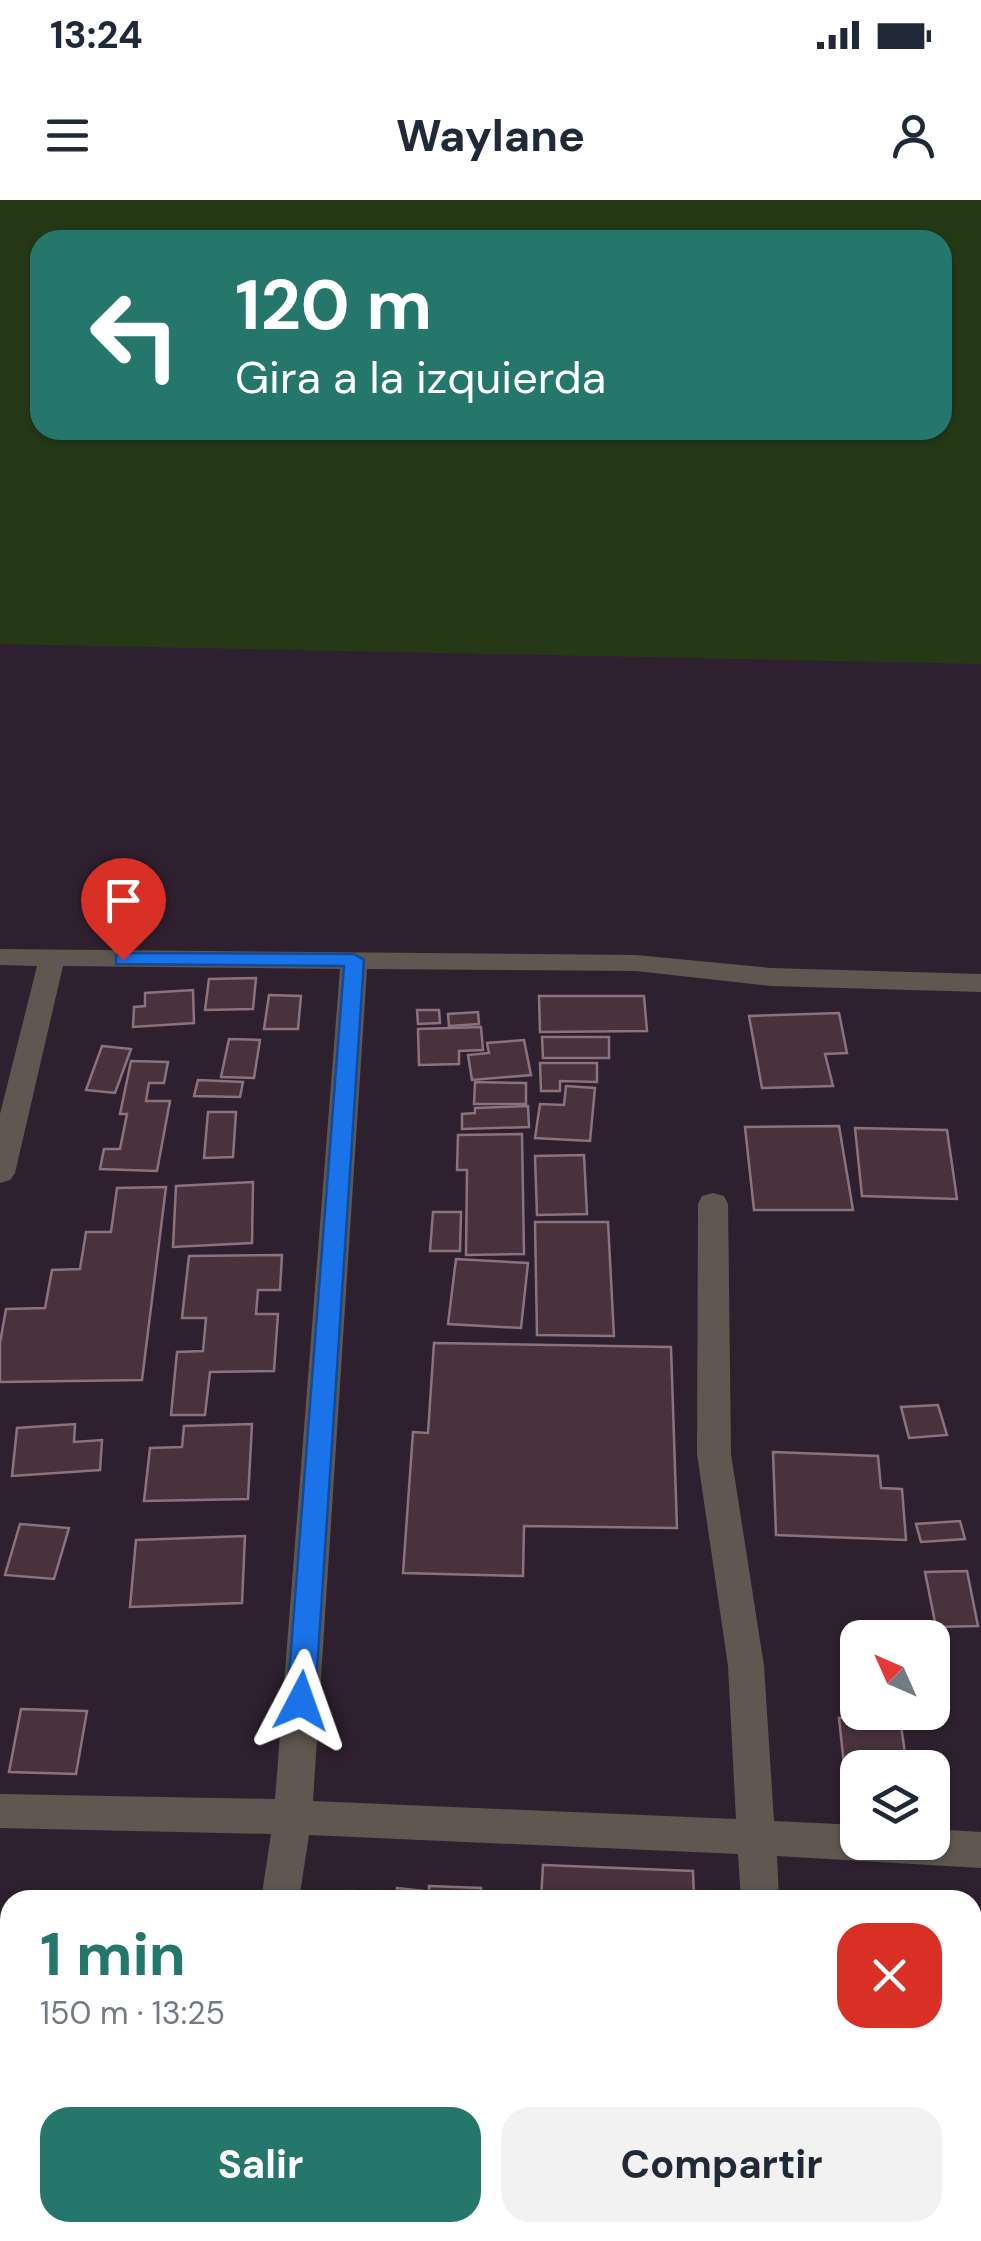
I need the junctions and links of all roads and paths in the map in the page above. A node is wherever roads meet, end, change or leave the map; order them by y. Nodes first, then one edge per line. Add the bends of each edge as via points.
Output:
1 (0, 957) edge
2 (52, 958) junction
3 (354, 960) junction
4 (981, 983) edge
5 (0, 1174) edge
6 (713, 1204) dead end
7 (0, 1811) edge
8 (293, 1817) junction
9 (754, 1835) junction
10 (840, 1841) edge
11 (950, 1848) edge
12 (981, 1850) edge
13 (282, 1890) edge
14 (759, 1890) edge

1 - 2 street
2 - 3 street
2 - 5 street
3 - 4 street via 636,963 771,977
3 - 8 street
6 - 9 street via 714,1454 746,1666
7 - 8 street
8 - 9 street
8 - 13 street
9 - 10 street
9 - 14 street
11 - 12 street

